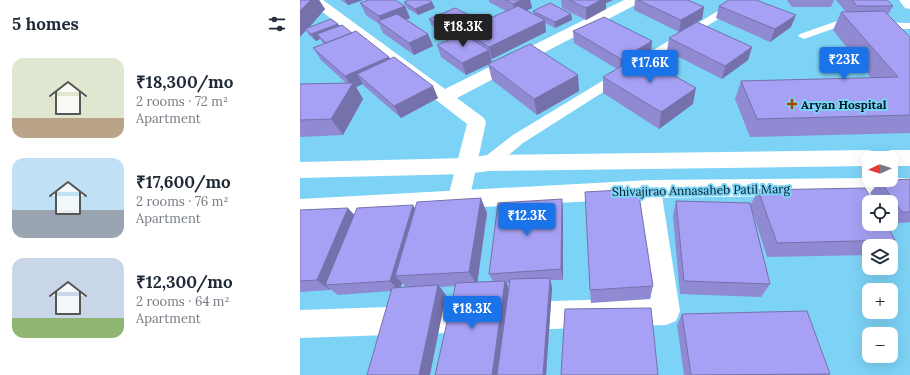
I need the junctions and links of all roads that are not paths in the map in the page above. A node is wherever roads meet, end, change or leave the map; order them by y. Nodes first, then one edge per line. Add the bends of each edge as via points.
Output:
1 (314, 0) edge
2 (634, 0) edge
3 (743, 0) edge
4 (906, 0) edge
5 (910, 5) edge
6 (910, 26) edge
7 (804, 36) dead end
8 (444, 97) junction
9 (862, 158) edge
10 (898, 158) edge
11 (910, 158) edge
12 (488, 163) junction
13 (467, 166) junction
14 (300, 170) edge
15 (910, 186) edge
16 (650, 189) junction
17 (458, 200) junction
18 (300, 208) edge
19 (300, 324) edge

1 - 8 street
2 - 8 street
3 - 12 lane via 518,139
4 - 5 street
6 - 7 lane via 837,24
8 - 13 street via 477,122
9 - 12 street
10 - 11 street
12 - 13 street
13 - 14 street
13 - 17 street
15 - 16 street, Shivajirao Annasaheb Patil Marg
16 - 17 street, Shivajirao Annasaheb Patil Marg
16 - 19 street via 666,311
17 - 18 street, Shivajirao Annasaheb Patil Marg

